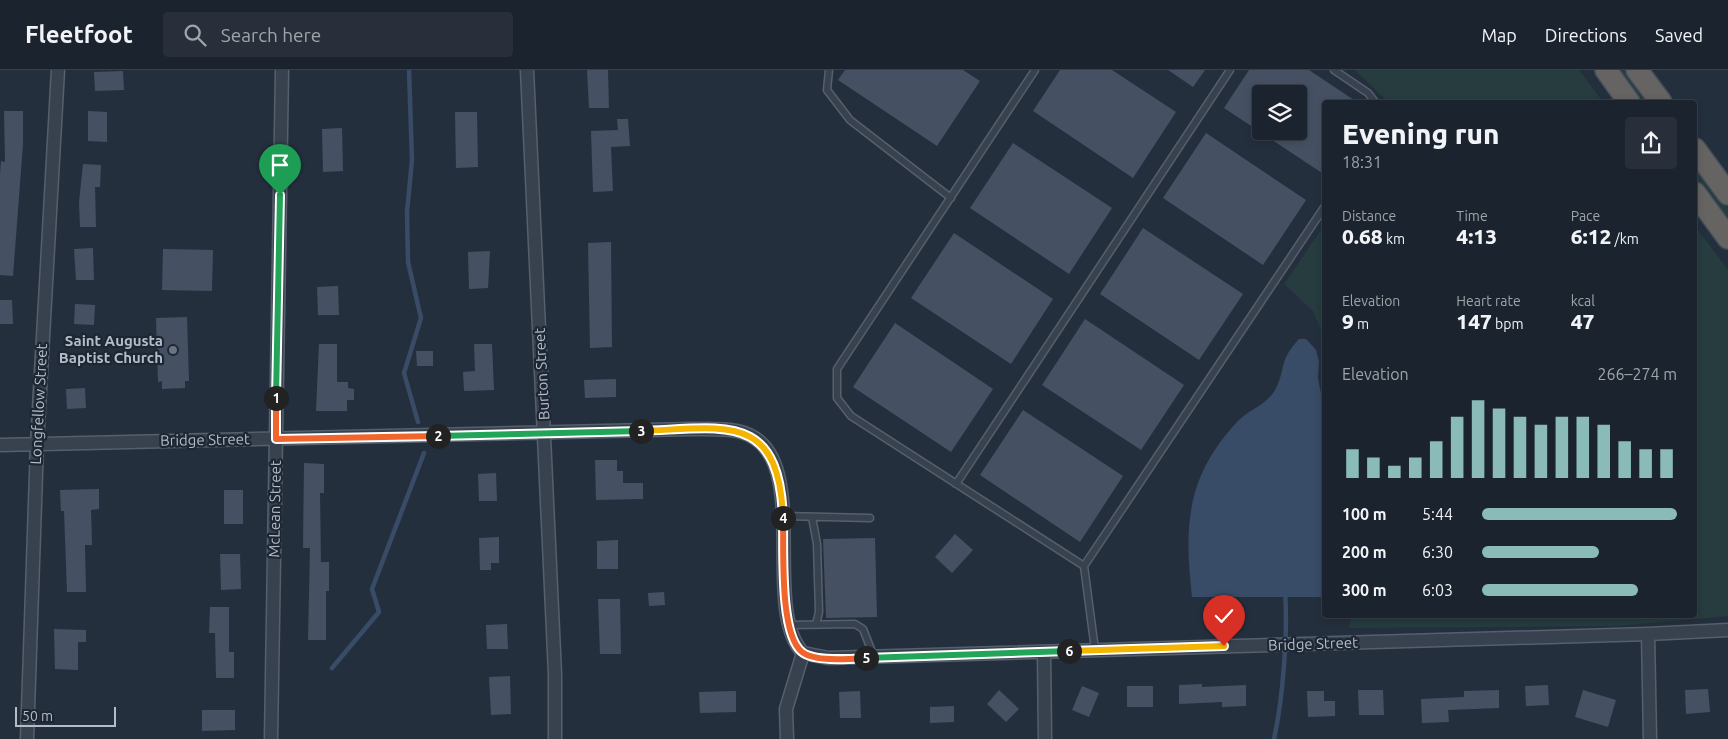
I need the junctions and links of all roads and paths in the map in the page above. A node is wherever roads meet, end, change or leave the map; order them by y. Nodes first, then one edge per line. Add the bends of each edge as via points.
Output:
1 (58, 70) edge
2 (282, 70) edge
3 (527, 70) edge
4 (829, 70) edge
5 (1035, 70) edge
6 (1230, 70) edge
7 (1334, 70) edge
8 (1606, 70) edge
9 (1637, 70) edge
10 (1374, 100) edge
11 (1628, 100) edge
12 (1660, 100) edge
13 (1697, 152) edge
14 (1728, 194) edge
15 (1697, 196) edge
16 (951, 198) junction
17 (1322, 210) edge
18 (1728, 238) edge
19 (545, 434) junction
20 (276, 439) junction
21 (37, 444) junction
22 (0, 445) edge
23 (956, 484) junction
24 (783, 516) junction
25 (812, 517) junction
26 (870, 518) dead end
27 (1084, 566) junction
28 (788, 625) junction
29 (816, 625) junction
30 (1728, 630) edge
31 (1648, 634) junction
32 (1095, 650) junction
33 (1044, 652) junction
34 (802, 653) junction
35 (875, 658) junction
36 (27, 739) edge
37 (271, 739) edge
38 (555, 739) edge
39 (787, 739) edge
40 (1045, 739) edge
41 (1650, 739) edge

1 - 21 street, Longfellow Street
2 - 20 street, McLean Street
3 - 19 street, Burton Street
4 - 16 lane via 827,90 850,120
5 - 16 lane
6 - 23 lane
7 - 10 lane via 1368,92
8 - 11 highway
9 - 12 highway
13 - 14 highway
15 - 18 highway
16 - 23 lane via 837,369 837,398 851,416
17 - 27 lane
19 - 20 street, Bridge Street
19 - 24 street, Bridge Street via 691,429 739,431 764,446 775,464
19 - 38 street, Burton Street
20 - 21 street, Bridge Street
20 - 37 street, McLean Street
21 - 22 street, Bridge Street
21 - 36 street, Longfellow Street
23 - 27 lane
24 - 25 lane
24 - 28 street, Bridge Street
25 - 26 lane
25 - 29 lane via 817,544 819,612
27 - 32 lane
28 - 29 lane
28 - 34 street, Bridge Street
29 - 35 lane via 855,624 863,629
30 - 31 street, Bridge Street
31 - 32 street, Bridge Street
31 - 41 street
32 - 33 street, Bridge Street
33 - 35 street, Bridge Street
33 - 40 street
34 - 35 street, Bridge Street via 828,658
34 - 39 street via 786,709

